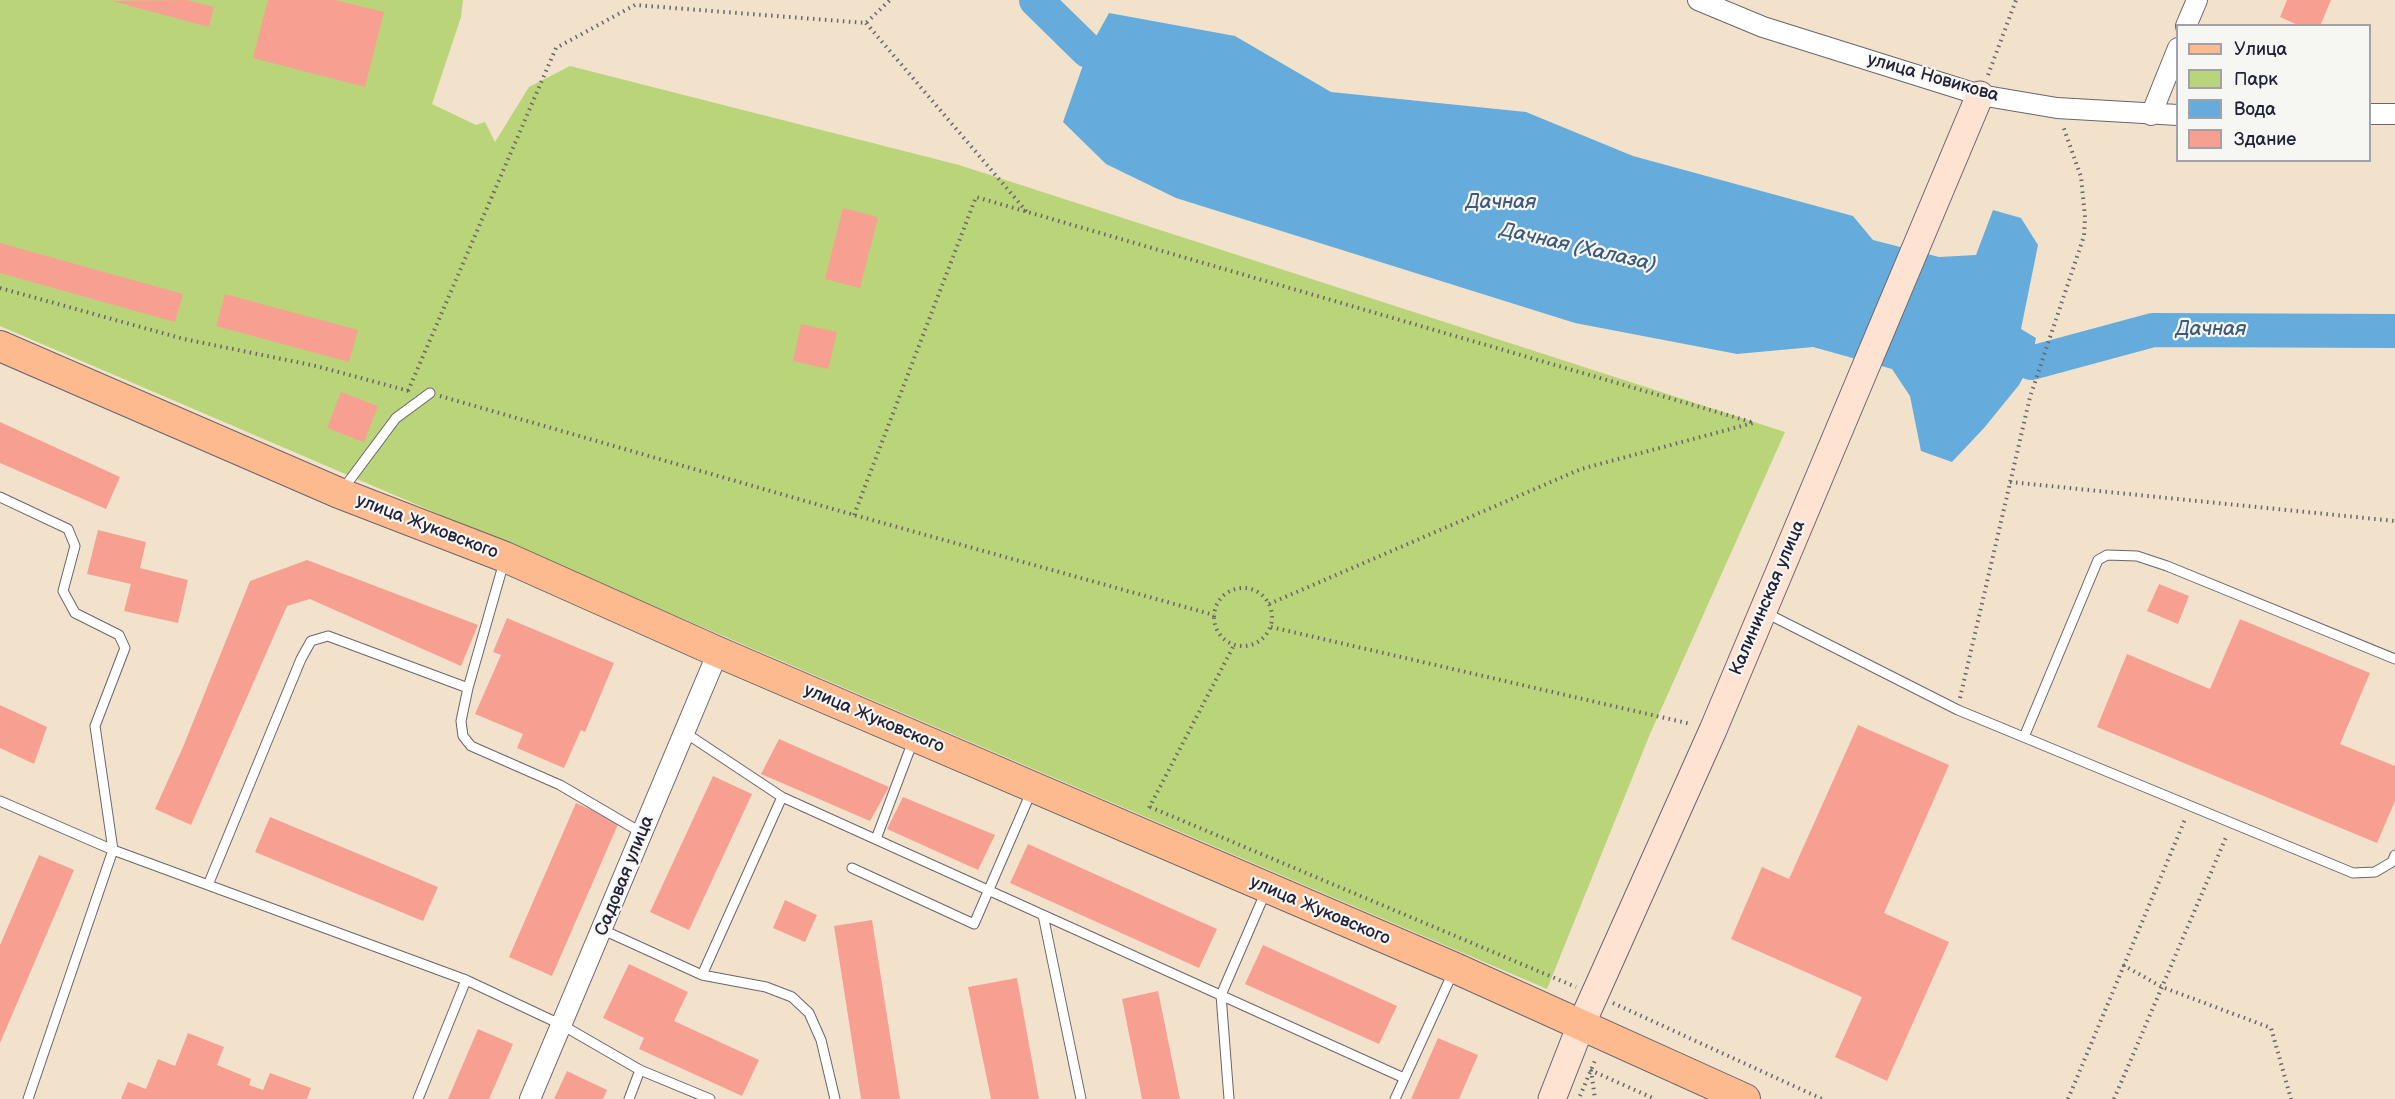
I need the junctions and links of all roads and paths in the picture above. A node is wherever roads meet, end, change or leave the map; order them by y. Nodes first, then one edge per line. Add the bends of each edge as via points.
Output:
1 (890, 0) edge
2 (1698, 0) edge
3 (2016, 0) edge
4 (2197, 0) edge
5 (866, 23) junction
6 (2188, 24) edge
7 (2176, 53) edge
8 (1980, 95) junction
9 (2057, 108) junction
10 (2371, 114) edge
11 (2395, 114) edge
12 (2151, 115) junction
13 (2176, 115) edge
14 (1027, 212) junction
15 (0, 288) edge
16 (0, 346) edge
17 (408, 391) junction
18 (430, 393) junction
19 (2010, 482) junction
20 (339, 493) junction
21 (0, 497) edge
22 (854, 515) junction
23 (2395, 521) edge
24 (505, 557) junction
25 (1269, 604) junction
26 (1762, 611) junction
27 (1214, 615) junction
28 (1271, 627) junction
29 (1234, 645) junction
30 (718, 652) junction
31 (2395, 658) edge
32 (468, 688) junction
33 (1958, 710) junction
34 (1713, 730) junction
35 (684, 732) junction
36 (915, 736) junction
37 (2024, 737) junction
38 (1033, 788) junction
39 (782, 797) junction
40 (0, 801) edge
41 (1150, 807) junction
42 (2191, 807) junction
43 (2232, 824) junction
44 (643, 833) junction
45 (1140, 834) junction
46 (876, 839) junction
47 (112, 850) junction
48 (2395, 855) edge
49 (852, 868) dead end
50 (208, 885) junction
51 (1267, 889) junction
52 (987, 890) junction
53 (1043, 915) junction
54 (603, 930) junction
55 (2123, 965) junction
56 (1455, 968) junction
57 (702, 975) junction
58 (466, 980) junction
59 (2162, 987) junction
60 (1221, 995) junction
61 (1596, 996) junction
62 (562, 1025) junction
63 (1581, 1025) junction
64 (1579, 1065) junction
65 (640, 1070) junction
66 (1404, 1078) junction
67 (692, 1096) edge
68 (28, 1099) edge
69 (418, 1099) edge
70 (530, 1099) edge
71 (629, 1099) edge
72 (710, 1099) edge
73 (835, 1099) edge
74 (1081, 1099) edge
75 (1229, 1099) edge
76 (1395, 1099) edge
77 (1552, 1099) edge
78 (1596, 1099) edge
79 (1655, 1099) edge
80 (1744, 1099) edge
81 (1822, 1099) edge
82 (2068, 1099) edge
83 (2114, 1099) edge
84 (2291, 1099) edge

1 - 5 path
2 - 8 street, улица Новикова via 1763,27
3 - 8 path
4 - 6 street
5 - 14 path
5 - 17 path via 635,5 556,48
7 - 12 street
8 - 9 street, улица Новикова
8 - 26 street, Калининская улица
9 - 12 street, улица Новикова
9 - 19 path via 2081,177 2084,236 2030,397
10 - 11 street
12 - 13 street, улица Новикова
14 - 22 path via 976,197
14 - 25 path via 1755,423 1581,469
15 - 17 path via 184,339 316,366
16 - 20 main road, улица Жуковского
17 - 18 path
18 - 20 lane via 396,418
18 - 22 path
19 - 23 path
19 - 33 path
20 - 24 main road, улица Жуковского
21 - 47 lane via 68,529 75,546 63,591 75,613 119,634 125,648 95,726
22 - 27 path
24 - 30 main road, улица Жуковского
24 - 32 lane
25 - 27 path via 1256,591 1237,588 1221,598
25 - 28 path
26 - 33 lane
26 - 34 street, Калининская улица
27 - 29 path via 1218,633
28 - 29 path via 1260,641
28 - 34 path
29 - 41 path
30 - 35 street, Садовая улица
30 - 36 main road, улица Жуковского
31 - 37 lane via 2167,566 2137,556 2107,555 2098,560
32 - 44 lane via 461,722 463,736 471,746 560,785
32 - 50 lane via 328,636 311,641
33 - 37 lane
34 - 61 street, Калининская улица
35 - 39 lane
35 - 44 street, Садовая улица
36 - 38 main road, улица Жуковского
36 - 46 lane
37 - 42 lane
38 - 45 main road, улица Жуковского
38 - 52 lane
39 - 46 lane
39 - 57 lane
40 - 47 lane
41 - 45 path
41 - 61 path
42 - 43 lane
42 - 55 path
43 - 48 lane via 2353,873 2375,872 2392,862
43 - 59 path
44 - 54 street, Садовая улица
45 - 51 main road, улица Жуковского
46 - 52 lane
47 - 50 lane
47 - 68 lane
49 - 52 lane via 974,924
50 - 58 lane
51 - 56 main road, улица Жуковского
51 - 60 lane
52 - 53 lane
53 - 60 lane
53 - 74 lane
54 - 57 lane
54 - 62 street, Садовая улица
55 - 59 path
55 - 82 path
56 - 63 main road, улица Жуковского
56 - 66 lane
57 - 73 lane via 766,987 792,997 809,1013 821,1040
58 - 62 lane
58 - 69 lane
59 - 83 path
59 - 84 path via 2271,1028
60 - 66 lane
60 - 75 lane
61 - 63 street, Калининская улица
61 - 81 path
62 - 65 lane
62 - 70 street, Садовая улица
63 - 64 street, Калининская улица
63 - 80 main road, улица Жуковского
64 - 77 street, Калининская улица
64 - 78 path
64 - 79 path
65 - 67 lane
65 - 71 lane
66 - 76 lane
67 - 72 lane

